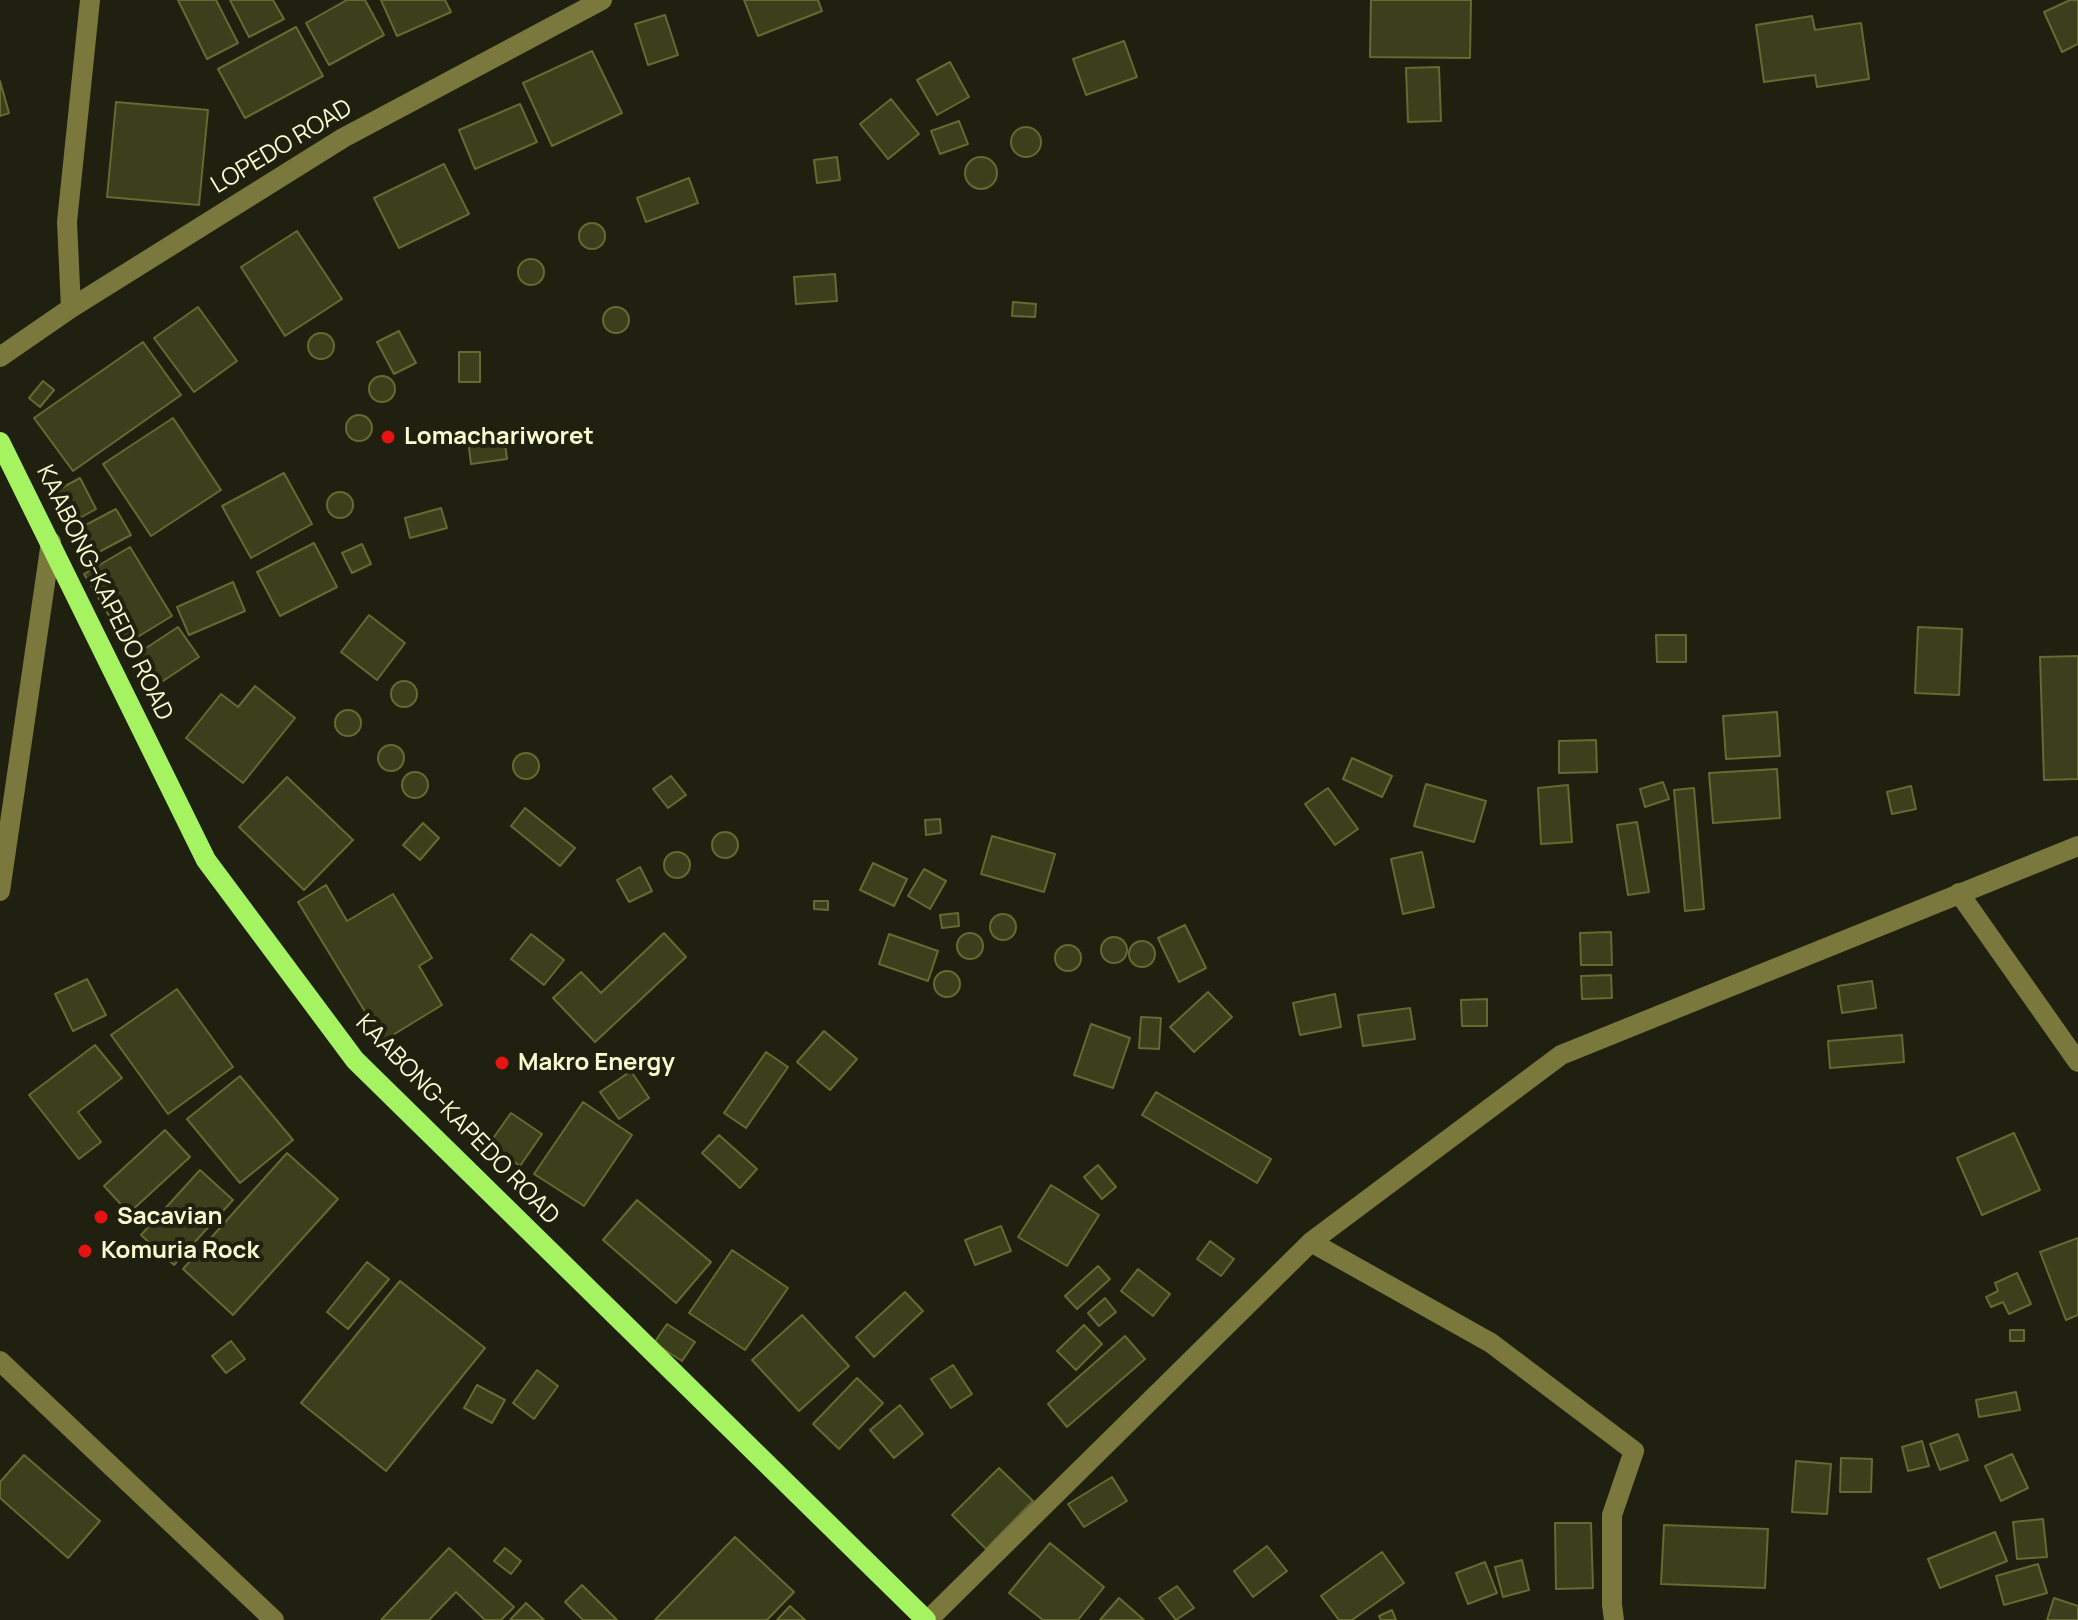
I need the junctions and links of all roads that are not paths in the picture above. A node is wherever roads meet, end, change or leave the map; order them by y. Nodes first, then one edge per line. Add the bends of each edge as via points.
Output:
1 (90, 0) edge
2 (602, 0) edge
3 (71, 308) junction
4 (0, 357) edge
5 (0, 442) edge
6 (51, 542) junction
7 (2078, 846) edge
8 (0, 891) edge
9 (1959, 893) junction
10 (2078, 1062) edge
11 (1311, 1242) junction
12 (0, 1361) edge
13 (274, 1620) edge
14 (927, 1620) edge
15 (1614, 1620) edge

1 - 3 street via 67,222
2 - 3 street, LOPEDO ROAD via 343,138
3 - 4 street, LOPEDO ROAD
5 - 6 main road, KAABONG-KAPEDO ROAD
6 - 8 street
6 - 14 main road, KAABONG-KAPEDO ROAD via 206,860 355,1060
7 - 9 street
9 - 10 street
9 - 11 street via 1561,1055
11 - 14 street
11 - 15 street via 1491,1343 1634,1451 1612,1515
12 - 13 street

